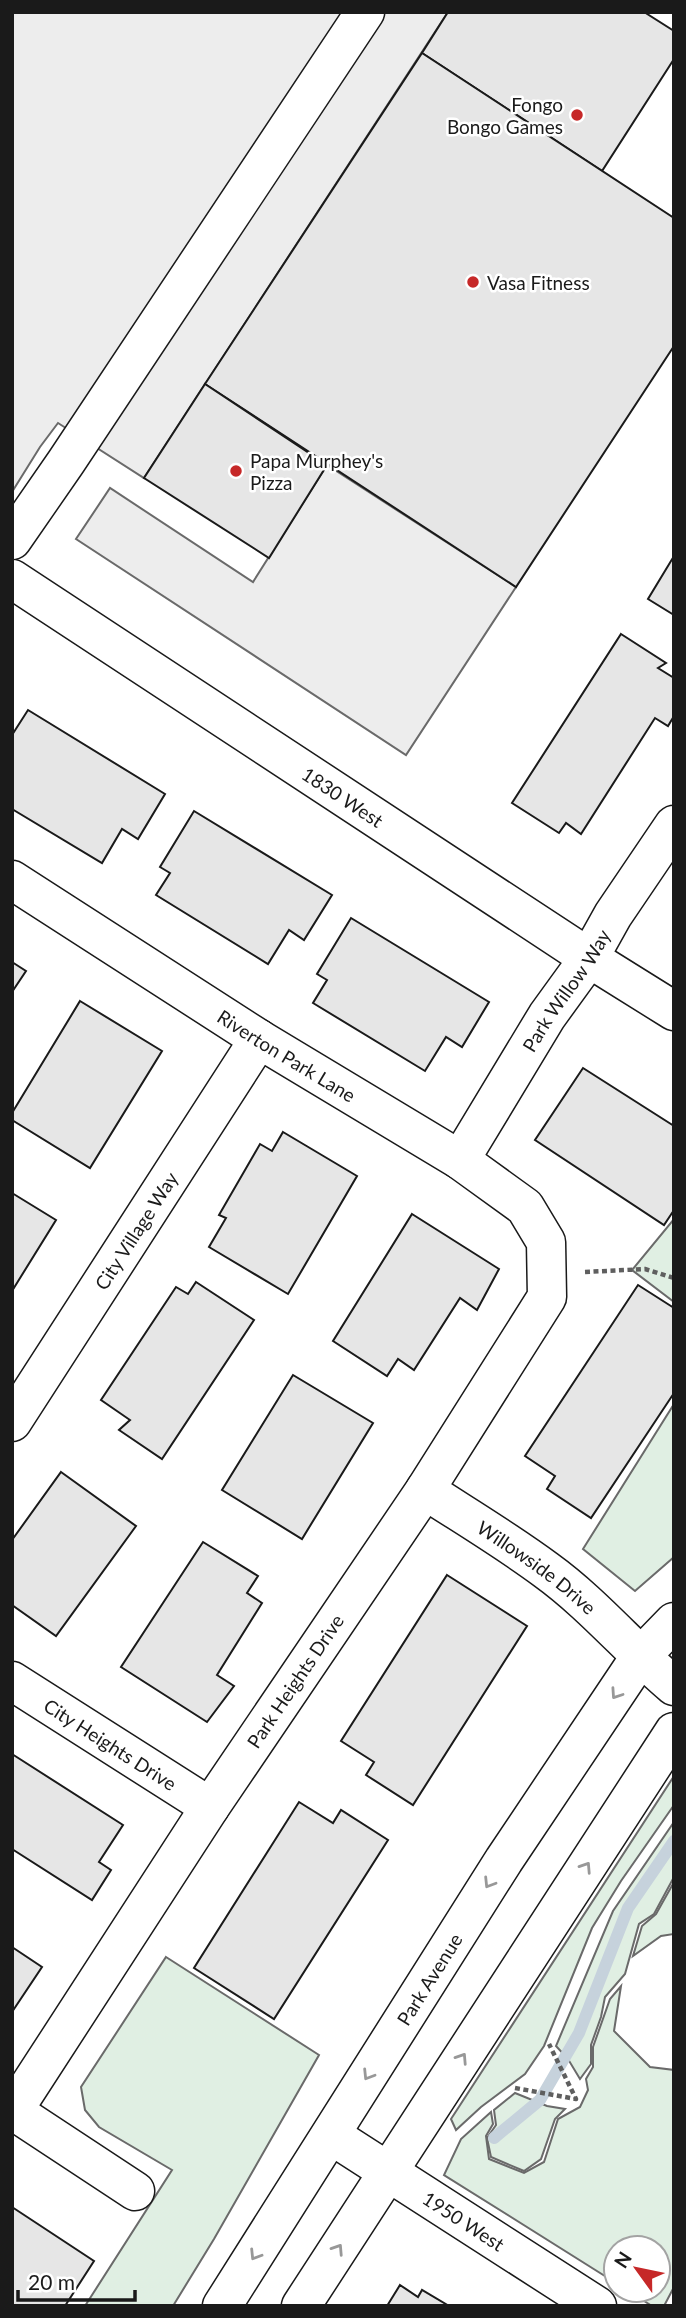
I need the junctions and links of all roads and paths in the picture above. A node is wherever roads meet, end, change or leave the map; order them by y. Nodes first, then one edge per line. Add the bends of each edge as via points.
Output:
1 (365, 12) edge
2 (12, 540) edge
3 (12, 579) edge
4 (674, 824) edge
5 (12, 880) edge
6 (589, 958) junction
7 (674, 1011) edge
8 (259, 1039) junction
9 (460, 1160) junction
10 (546, 1242) joint
11 (580, 1272) dead end
12 (674, 1278) edge
13 (12, 1422) edge
14 (425, 1490) junction
15 (674, 1622) edge
16 (640, 1657) junction
17 (12, 1681) edge
18 (674, 1686) edge
19 (674, 1732) edge
20 (210, 1807) junction
21 (550, 2044) dead end
22 (515, 2088) dead end
23 (13, 2111) edge
24 (331, 2135) junction
25 (387, 2173) junction
26 (135, 2192) dead end
27 (222, 2306) edge
28 (301, 2306) edge
29 (597, 2306) edge

1 - 2 street
3 - 6 street, 1830 West
4 - 6 street, Park Willow Way
5 - 8 street, Riverton Park Lane
6 - 7 street, 1830 West
6 - 9 street, Park Willow Way via 547,1016
8 - 9 street, Riverton Park Lane
8 - 13 street, City Village Way
9 - 10 street, Riverton Park Lane via 525,1207
10 - 14 street, Park Heights Drive via 547,1297
11 - 12 path via 645,1269
14 - 16 street, Willowside Drive via 547,1570
14 - 20 street, Park Heights Drive
15 - 16 street, Park Avenue
16 - 18 street
16 -> 24 street, Park Avenue via 504,1860
17 - 20 street, City Heights Drive
25 -> 19 street
20 - 23 street, Park Heights Drive
21 - 22 path via 576,2099
23 - 26 street
24 - 25 street, 1950 West
24 -> 27 street, Park Avenue
28 -> 25 street
25 - 29 street, 1950 West

